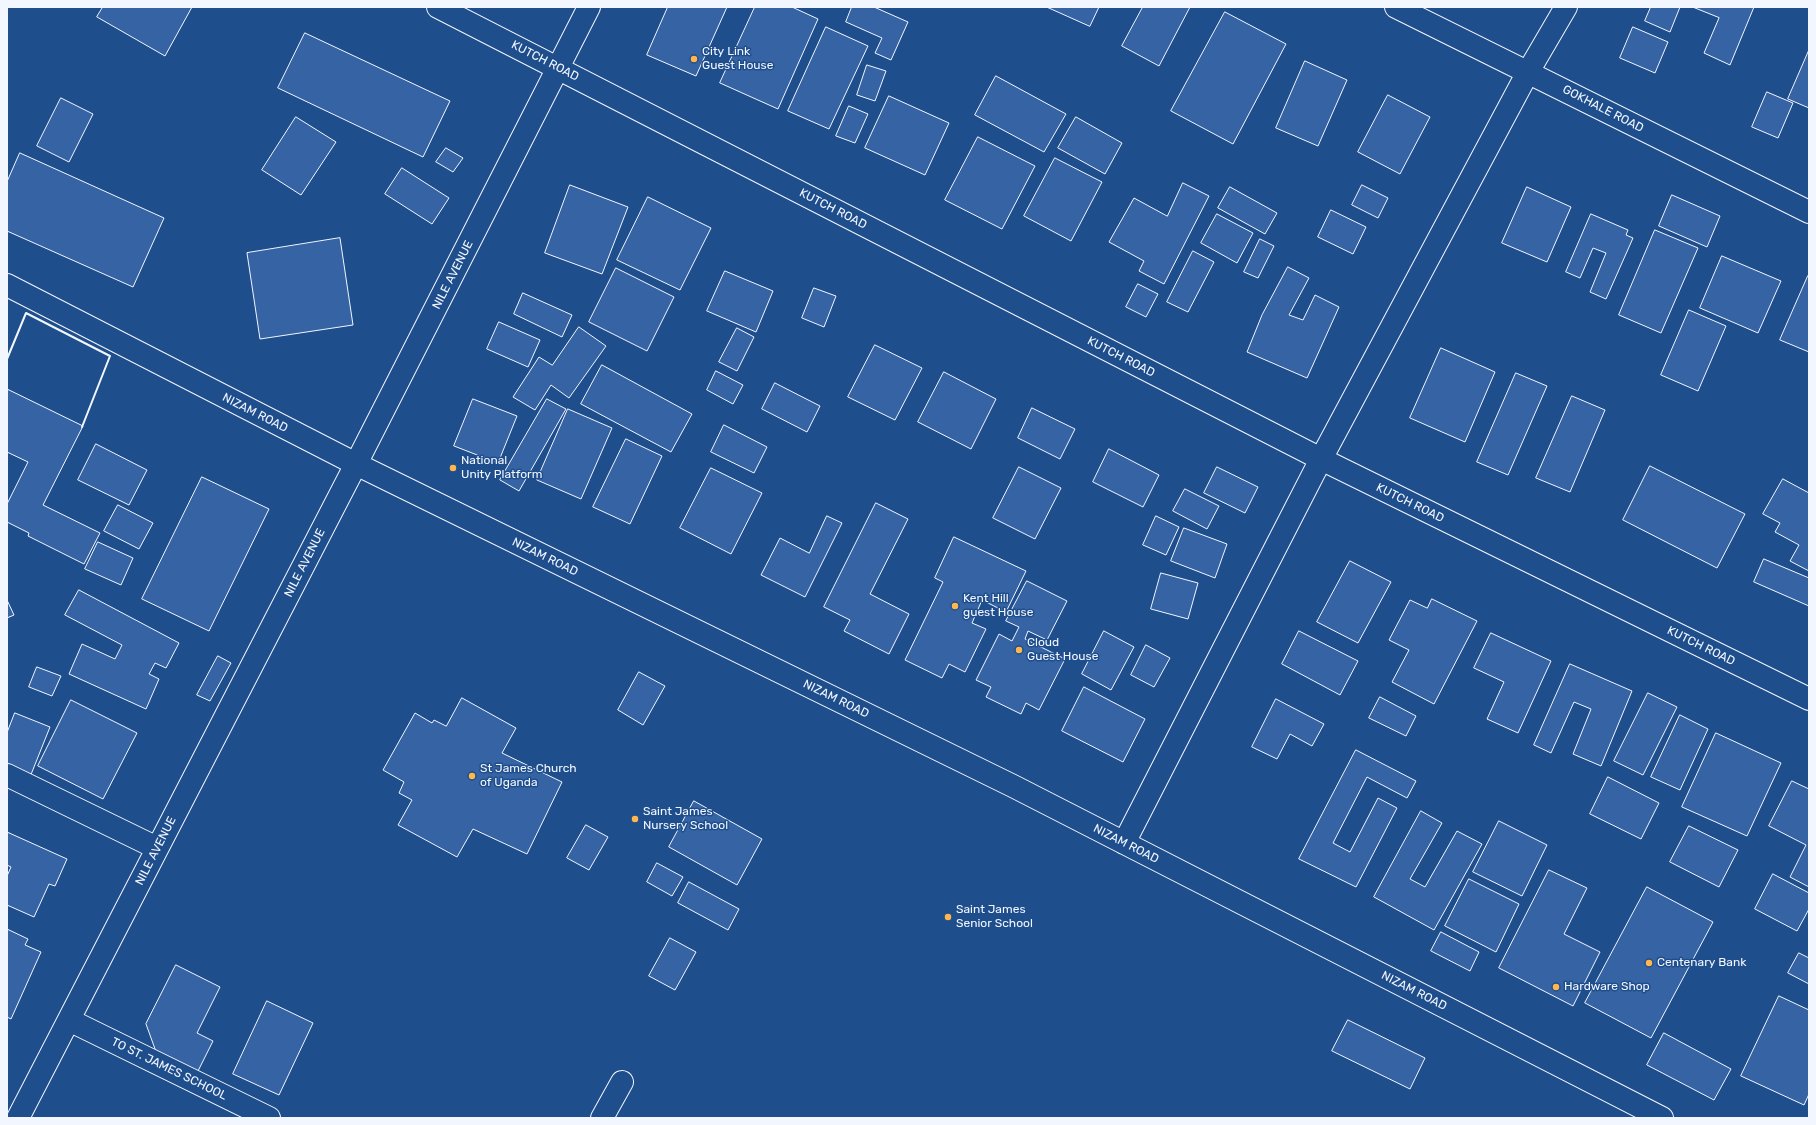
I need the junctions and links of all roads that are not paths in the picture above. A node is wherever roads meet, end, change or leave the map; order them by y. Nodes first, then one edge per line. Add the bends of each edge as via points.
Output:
1 (438, 7) edge
2 (589, 7) edge
3 (1396, 7) edge
4 (1566, 7) edge
5 (558, 68) junction
6 (1528, 72) junction
7 (1809, 212) edge
8 (7, 286) edge
9 (1321, 459) junction
10 (356, 464) junction
11 (1809, 698) edge
12 (7, 775) edge
13 (1124, 843) junction
14 (157, 848) junction
15 (69, 1020) junction
16 (622, 1082) dead end
17 (18, 1118) edge
18 (270, 1118) edge
19 (602, 1118) edge
20 (1662, 1118) edge

1 - 5 street, KUTCH ROAD
2 - 5 street, NILE AVENUE
3 - 6 street, GOKHALE ROAD
4 - 6 street
5 - 9 street, KUTCH ROAD
5 - 10 street, NILE AVENUE
6 - 7 street, GOKHALE ROAD
6 - 9 street
8 - 10 street, NIZAM ROAD
9 - 11 street, KUTCH ROAD
9 - 13 street
10 - 13 street, NIZAM ROAD
10 - 14 street, NILE AVENUE
12 - 14 street
13 - 20 street, NIZAM ROAD
14 - 15 street, NILE AVENUE
15 - 17 street, NILE AVENUE
15 - 18 street, TO ST. JAMES SCHOOL
16 - 19 street

